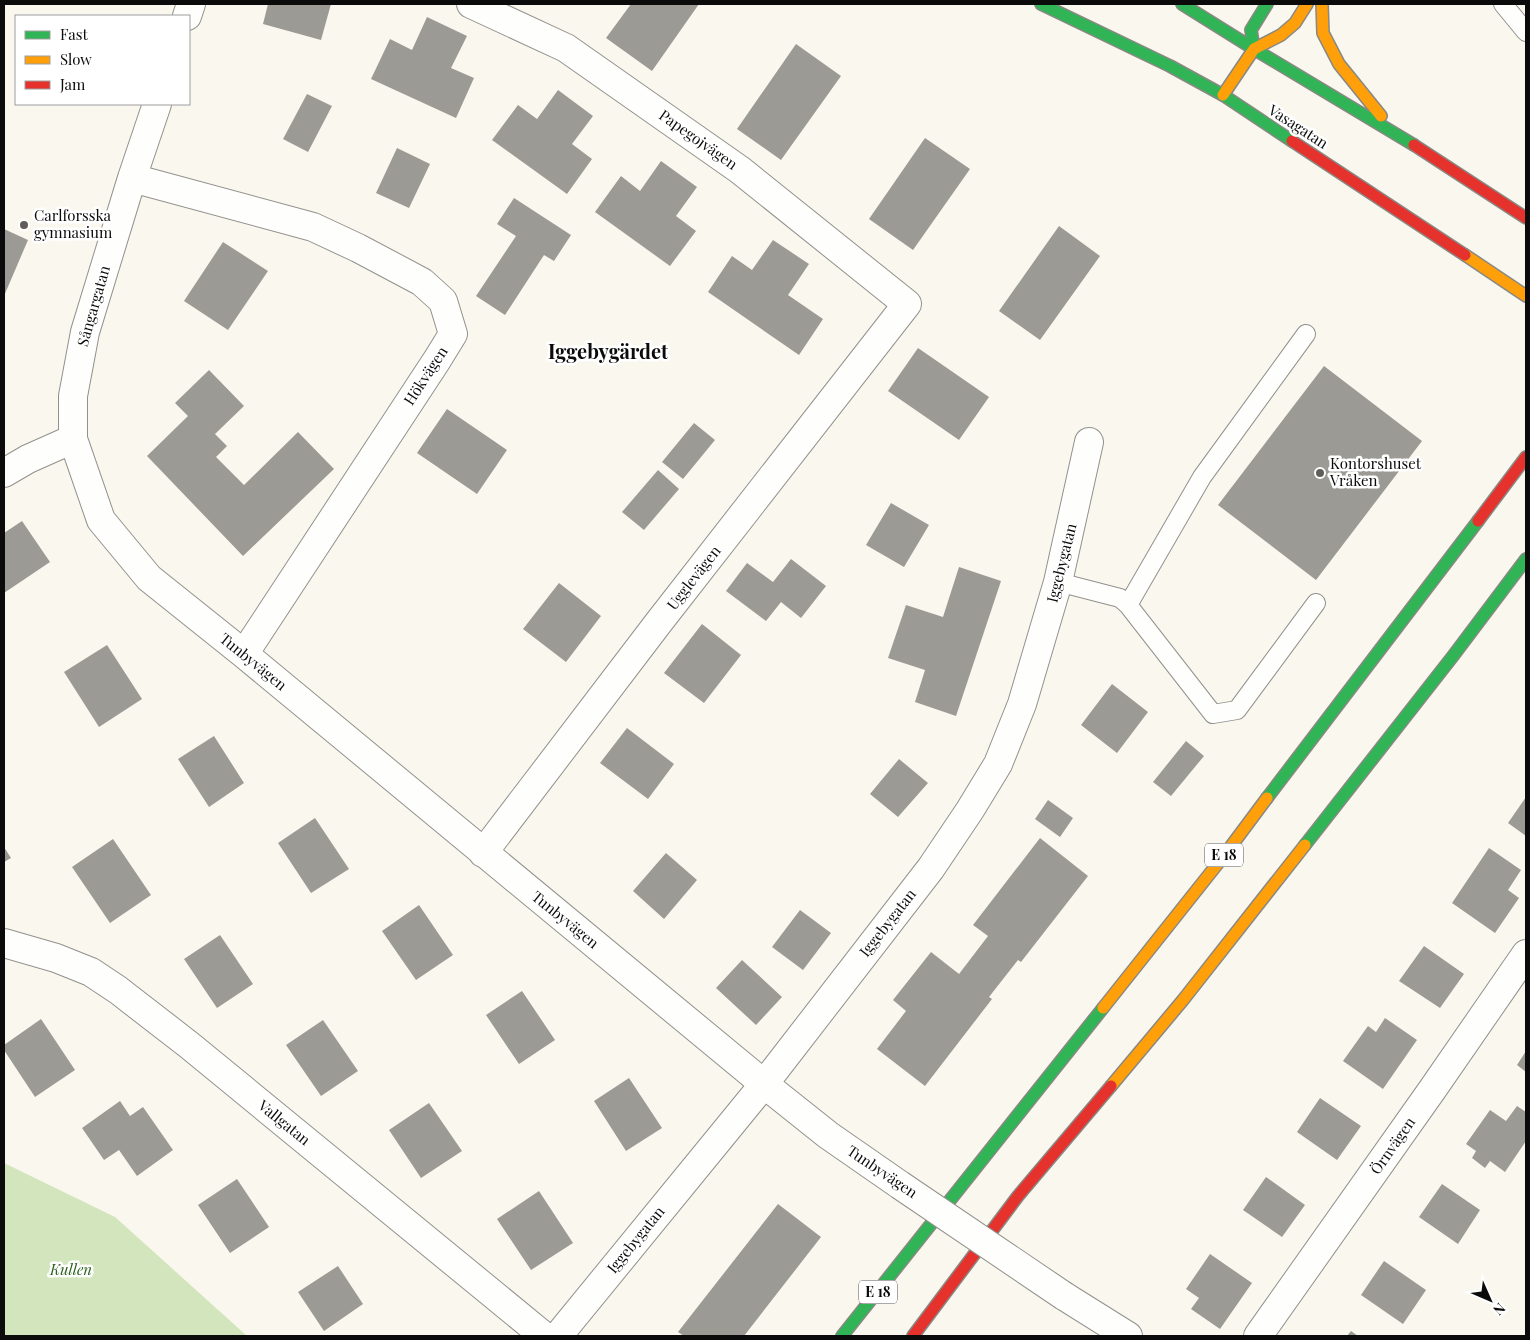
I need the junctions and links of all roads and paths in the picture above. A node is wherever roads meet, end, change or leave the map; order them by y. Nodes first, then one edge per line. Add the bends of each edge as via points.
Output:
1 (471, 4) edge
2 (1041, 4) edge
3 (1182, 4) edge
4 (1267, 4) edge
5 (1307, 4) edge
6 (1322, 4) edge
7 (1503, 4) edge
8 (1526, 32) edge
9 (1254, 49) junction
10 (1223, 95) junction
11 (157, 105) edge
12 (1394, 131) junction
13 (132, 178) junction
14 (1521, 214) edge
15 (1526, 296) edge
16 (907, 304) joint
17 (1306, 334) dead end
18 (73, 439) junction
19 (1089, 442) dead end
20 (1526, 457) edge
21 (4, 473) edge
22 (1526, 559) edge
23 (1058, 582) junction
24 (1316, 603) dead end
25 (1128, 605) junction
26 (244, 654) junction
27 (483, 853) junction
28 (4, 943) edge
29 (1526, 954) edge
30 (764, 1084) junction
31 (1123, 1335) edge
32 (544, 1336) edge
33 (558, 1336) edge
34 (842, 1336) edge
35 (913, 1336) edge
36 (1258, 1336) edge

1 - 16 street, Papegojvägen via 566,48 740,170
2 - 10 main road, Vasagatan
3 - 9 main road
4 - 9 main road via 1251,30
5 - 9 main road via 1296,23 1282,35
6 - 12 main road via 1323,33 1339,64
7 - 8 lane
9 - 10 main road
9 - 12 main road
10 - 15 main road, Vasagatan
11 - 13 street, Sångargatan
12 - 14 main road
13 - 18 street, Sångargatan via 85,332 73,396
13 - 26 street, Hökvägen via 313,228 358,248 422,282 443,301 453,334
16 - 27 street, Ugglevägen
17 - 25 lane via 1202,477
18 - 21 street
18 - 26 street, Tunbyvägen via 101,520 149,578
19 - 23 street, Iggebygatan
20 - 34 main road, E 18 via 1223,856
22 - 35 main road via 1182,1000 1018,1196
23 - 25 lane via 1120,598
23 - 30 street, Iggebygatan via 1022,704 998,764 931,868
24 - 25 lane via 1236,710 1213,714
26 - 27 street, Tunbyvägen
27 - 30 street, Tunbyvägen
28 - 32 street, Vallgatan via 91,972 118,990
29 - 36 street, Örnvägen
30 - 31 street, Tunbyvägen, bridge via 828,1135
30 - 33 street, Iggebygatan

